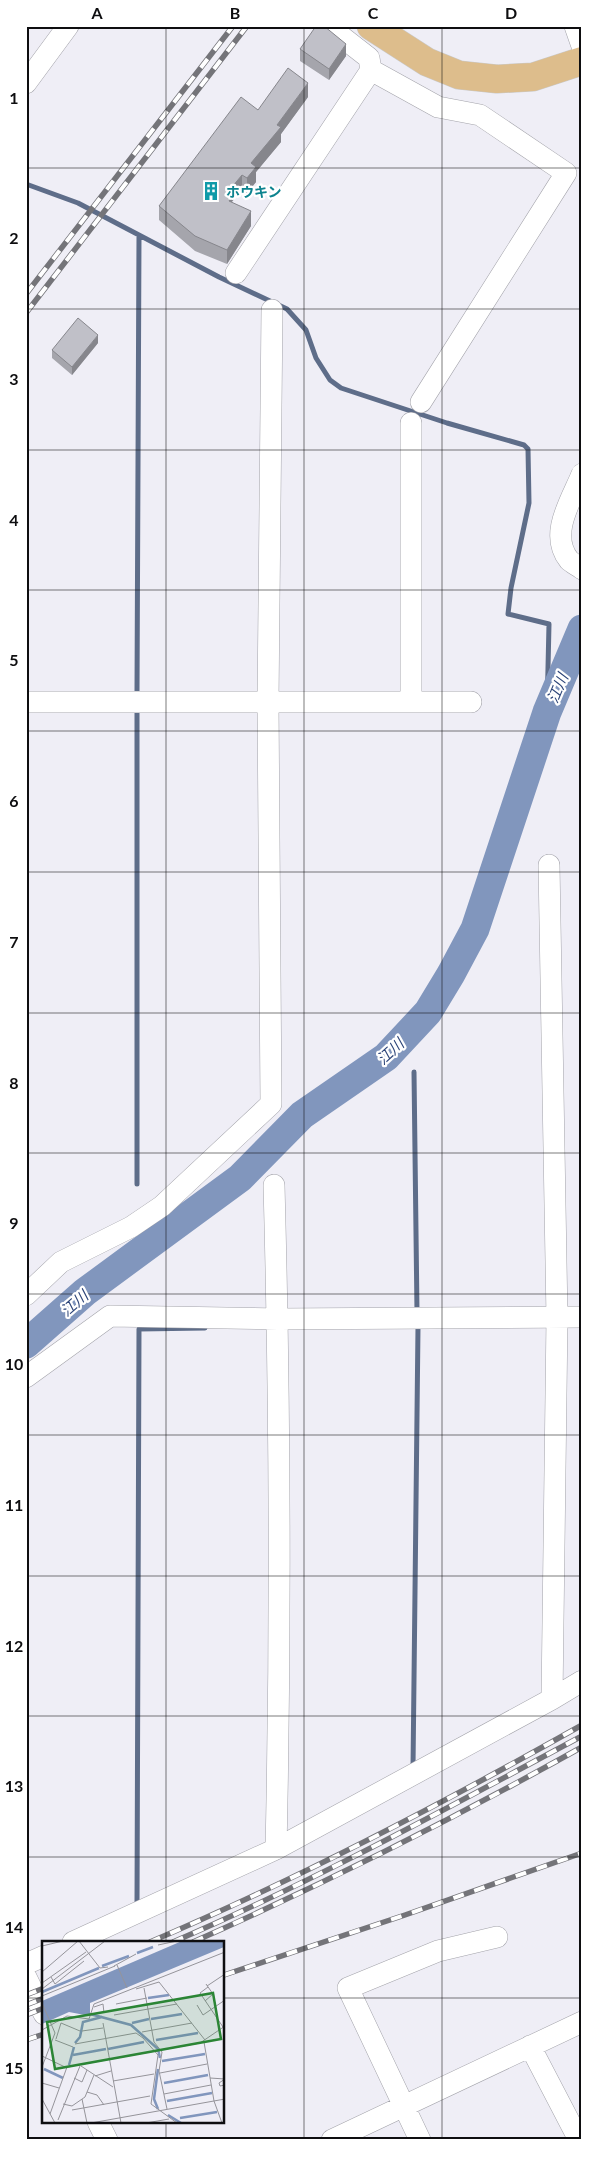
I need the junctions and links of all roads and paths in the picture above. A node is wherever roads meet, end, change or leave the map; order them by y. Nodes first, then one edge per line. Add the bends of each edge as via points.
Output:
1 (68, 26) edge
2 (328, 26) edge
3 (372, 26) edge
4 (575, 26) edge
5 (582, 46) edge
6 (582, 61) edge
7 (371, 70) junction
8 (26, 83) edge
9 (236, 273) dead end
10 (272, 310) dead end
11 (421, 402) dead end
12 (411, 423) dead end
13 (582, 474) edge
14 (582, 569) edge
15 (26, 702) edge
16 (268, 702) junction
17 (411, 702) junction
18 (471, 702) dead end
19 (548, 865) dead end
20 (274, 1185) dead end
21 (26, 1295) edge
22 (557, 1318) junction
23 (582, 1318) edge
24 (278, 1319) junction
25 (26, 1376) edge
26 (582, 1681) edge
27 (552, 1699) junction
28 (276, 1849) junction
29 (497, 1937) dead end
30 (76, 1941) edge
31 (42, 1957) edge
32 (26, 1964) edge
33 (26, 1978) edge
34 (42, 2010) edge
35 (582, 2022) edge
36 (530, 2046) junction
37 (404, 2106) junction
38 (99, 2124) edge
39 (107, 2140) edge
40 (332, 2140) edge
41 (420, 2140) edge
42 (579, 2140) edge

1 - 8 street
2 - 7 street via 369,58
3 - 6 main road via 427,62 459,75 533,78
4 - 5 street
7 - 9 street
7 - 11 street via 438,107 480,115 566,173
10 - 16 street
12 - 17 street
13 - 14 street via 562,523 560,542 569,560
15 - 16 street
16 - 17 street
16 - 21 street via 271,1104 162,1206 130,1227 61,1262
17 - 18 street
19 - 22 street
20 - 24 street
22 - 23 street
22 - 24 street
22 - 27 street
24 - 25 street via 110,1316
24 - 28 street via 280,1677
26 - 27 street
27 - 28 street
28 - 30 street
29 - 37 street via 438,1951 348,1988
31 - 32 street
33 - 34 street
35 - 36 street
36 - 37 street
36 - 42 street
37 - 40 street
37 - 41 street
38 - 39 street

